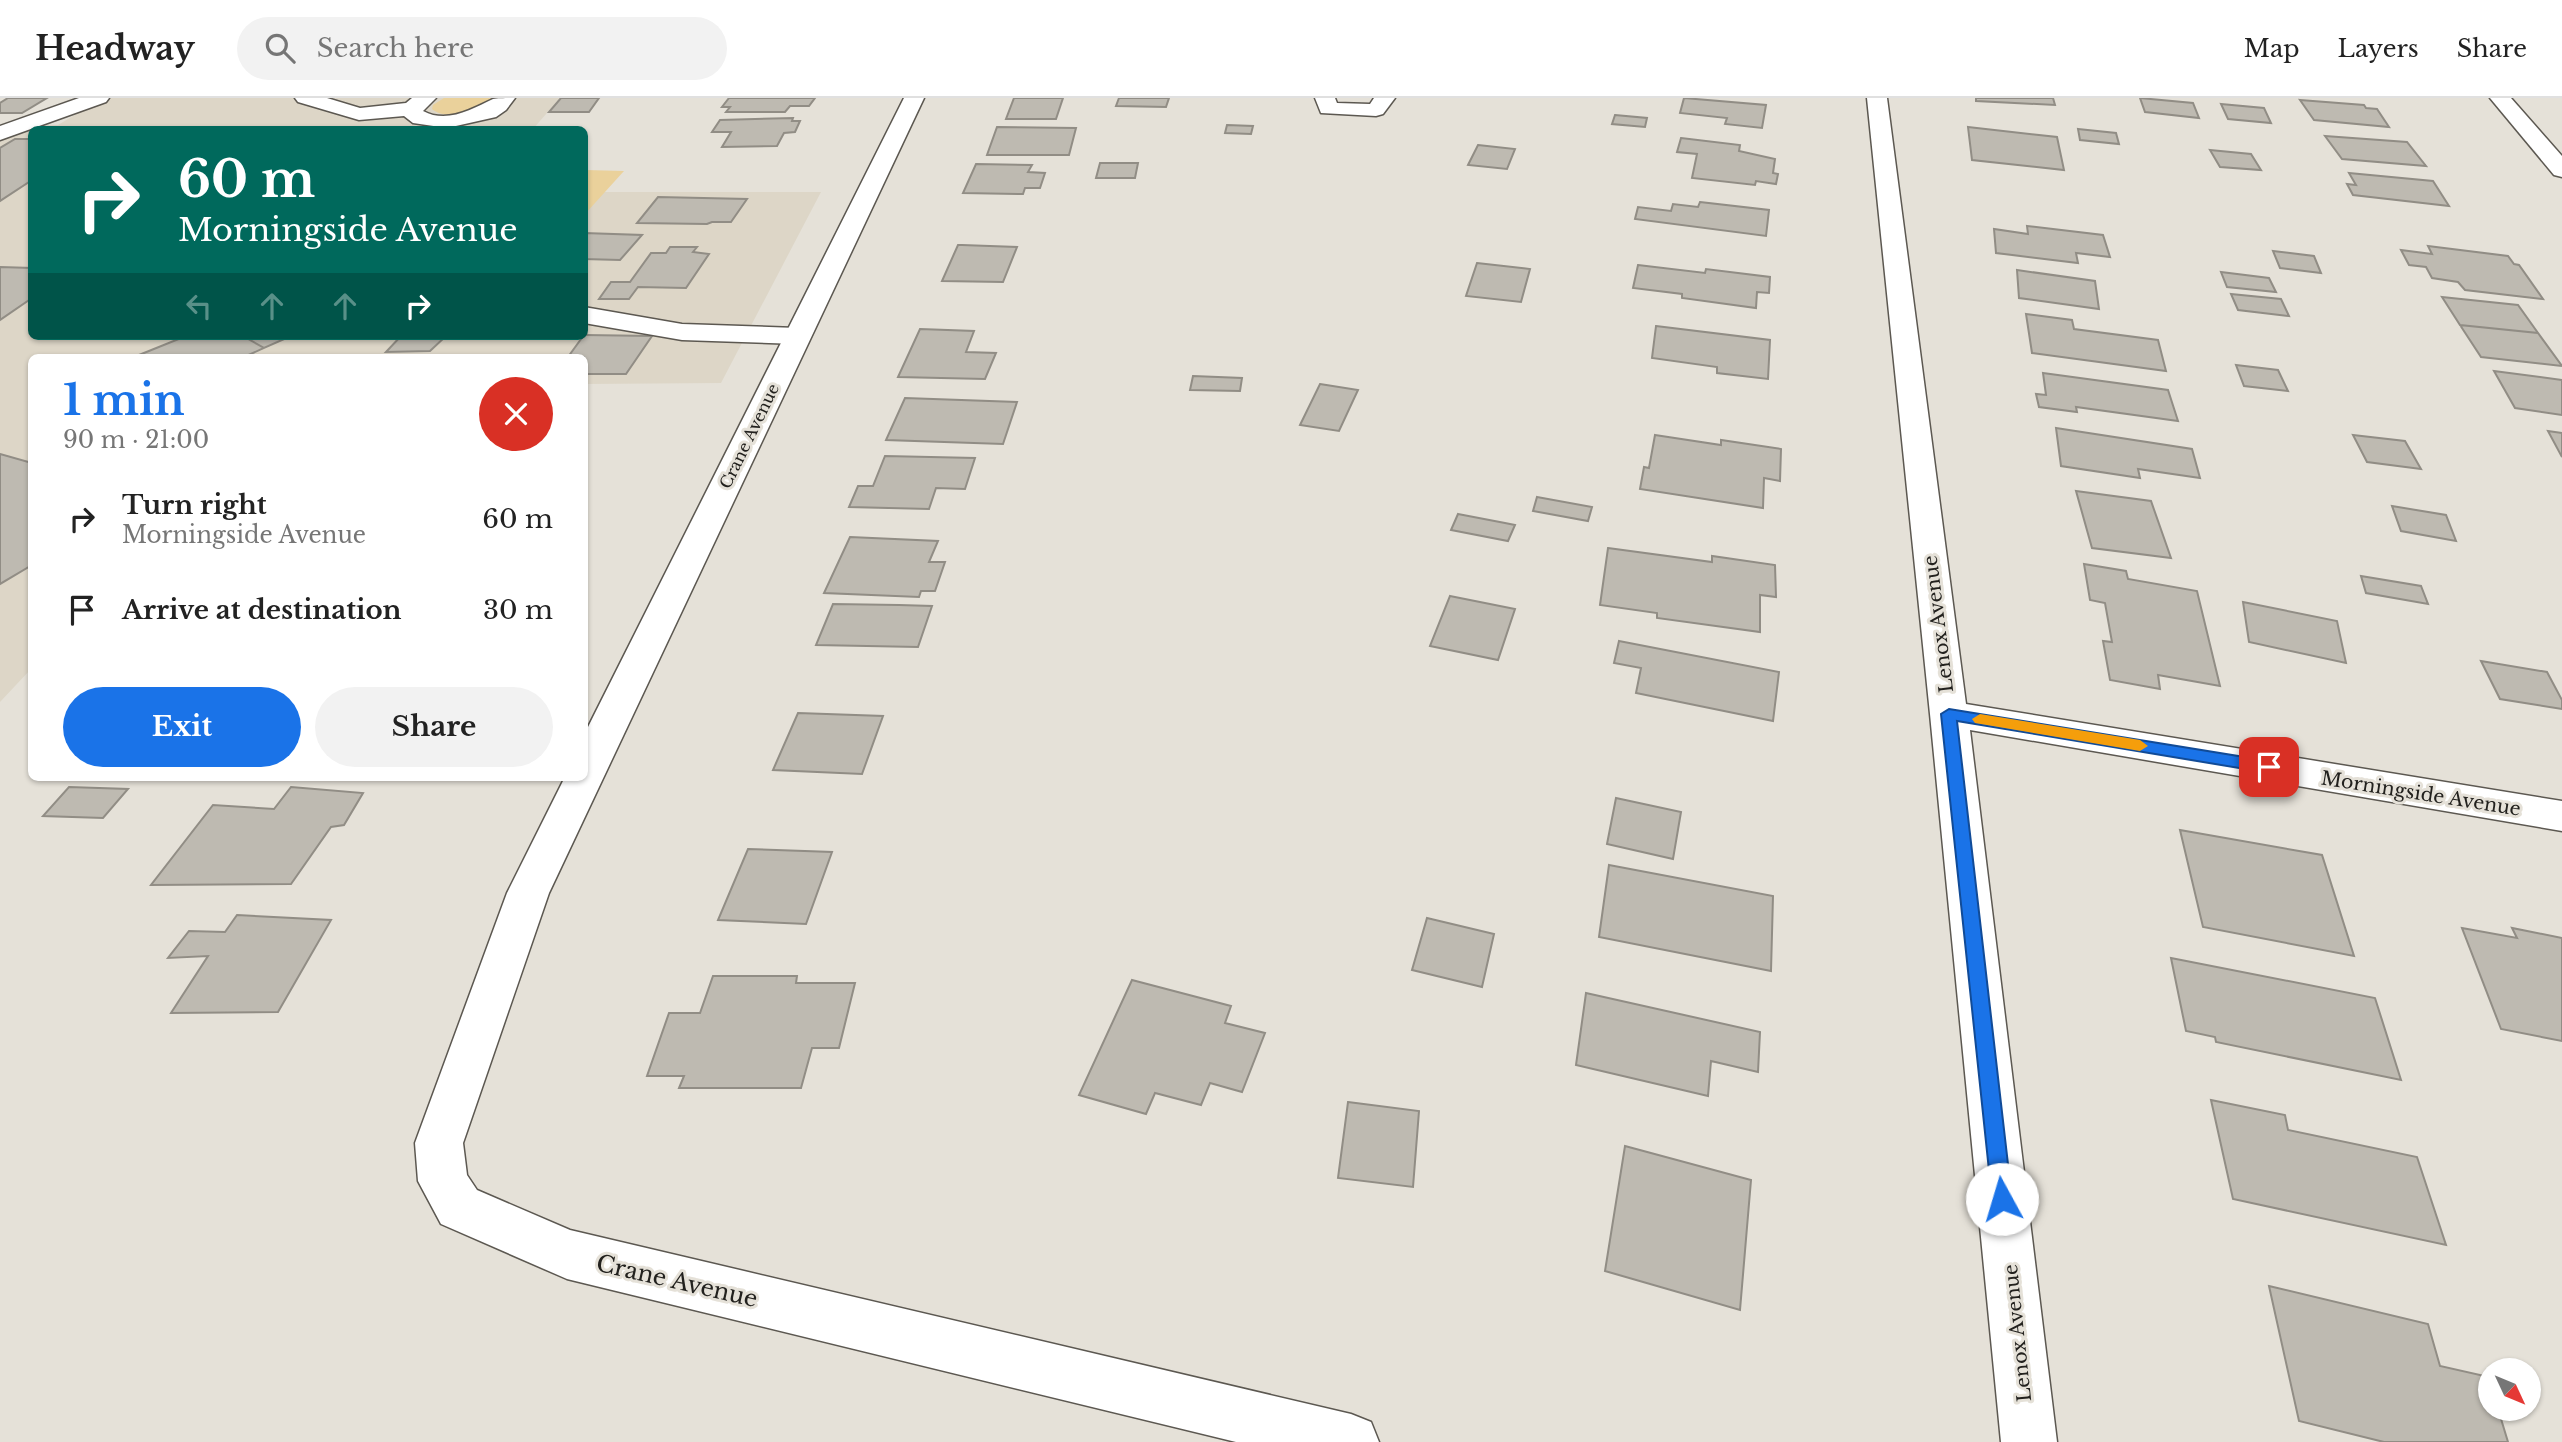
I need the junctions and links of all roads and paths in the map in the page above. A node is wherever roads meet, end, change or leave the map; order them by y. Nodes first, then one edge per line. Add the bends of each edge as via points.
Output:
1 (99, 98) edge
2 (305, 98) edge
3 (505, 98) edge
4 (914, 98) edge
5 (1325, 98) edge
6 (1385, 98) edge
7 (1877, 98) edge
8 (2500, 98) edge
9 (420, 104) edge
10 (0, 133) edge
11 (2562, 170) edge
12 (588, 316) edge
13 (797, 336) junction
14 (1949, 714) junction
15 (588, 768) edge
16 (582, 781) edge
17 (2562, 816) edge
18 (1351, 1442) edge
19 (2029, 1442) edge

1 - 10 street
2 - 9 street via 359,114
3 - 9 street via 490,112 457,121 417,117 412,113
4 - 13 street, Crane Avenue
5 - 6 street via 1328,109 1376,110
7 - 14 street, Lenox Avenue
8 - 11 street
12 - 13 street via 682,332
13 - 15 street, Crane Avenue
14 - 17 street, Morningside Avenue
14 - 19 street, Lenox Avenue
16 - 18 street, Crane Avenue via 528,893 439,1143 443,1181 458,1207 567,1254

